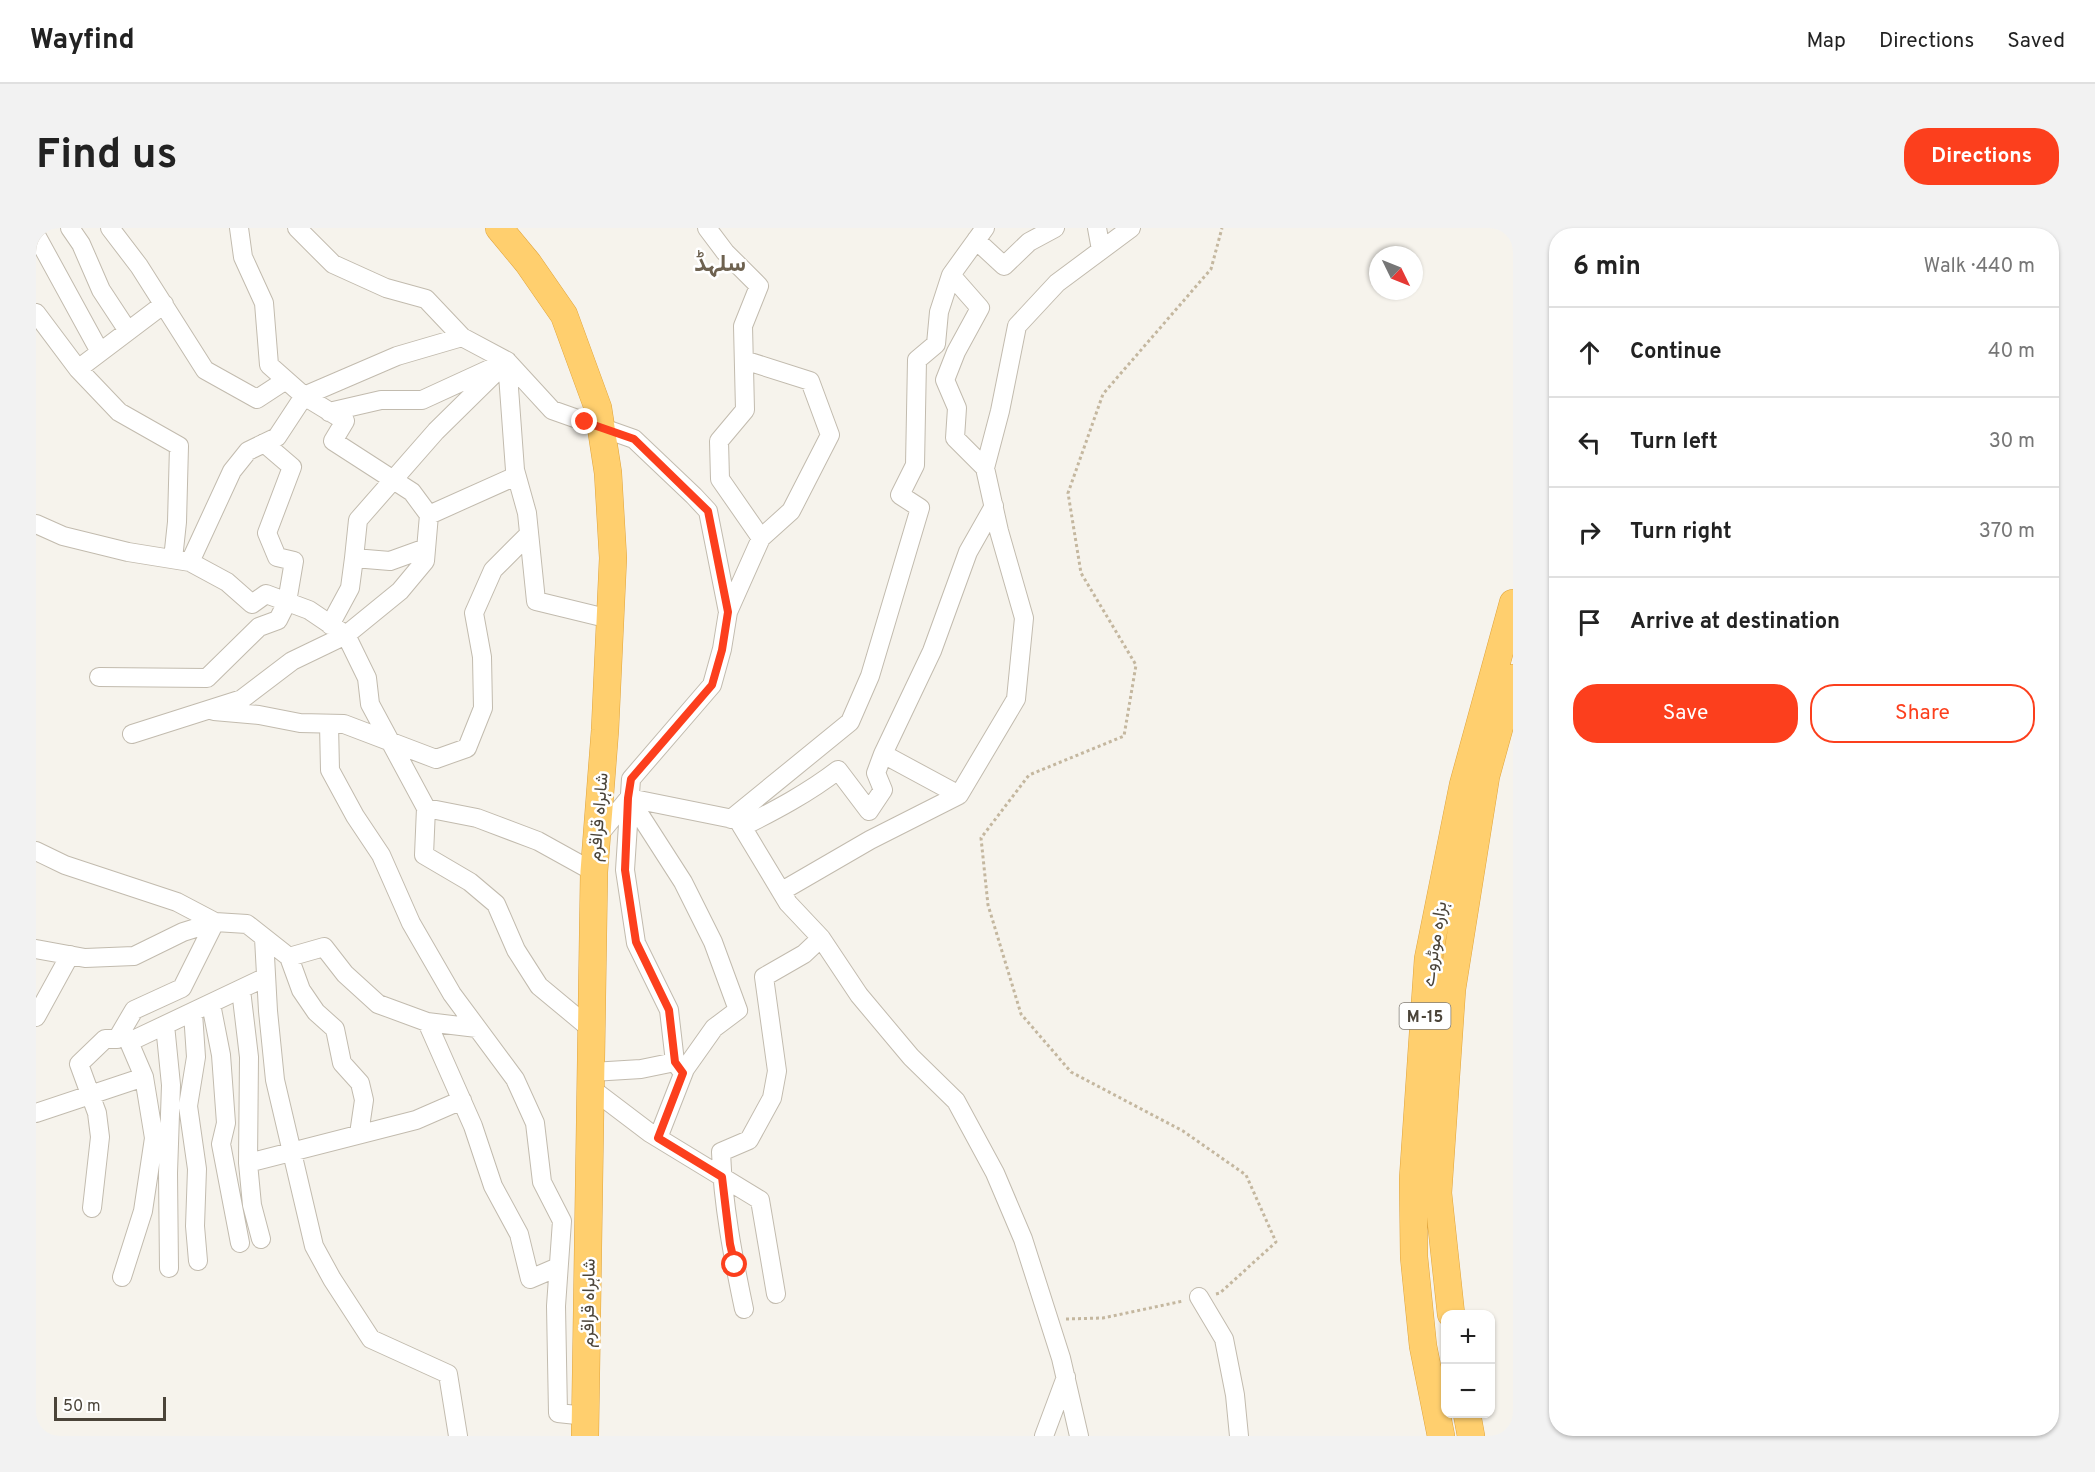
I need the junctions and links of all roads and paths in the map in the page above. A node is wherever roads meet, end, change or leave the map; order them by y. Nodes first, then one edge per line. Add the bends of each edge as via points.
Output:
1 (70, 228) edge
2 (110, 228) edge
3 (239, 228) edge
4 (297, 228) edge
5 (499, 228) edge
6 (707, 228) edge
7 (1055, 228) edge
8 (1097, 228) edge
9 (1131, 228) edge
10 (1222, 228) edge
11 (981, 234) edge
12 (36, 235) edge
13 (1101, 250) junction
14 (951, 275) junction
15 (164, 304) junction
16 (36, 313) edge
17 (128, 331) junction
18 (462, 338) junction
19 (100, 352) junction
20 (744, 360) junction
21 (507, 361) junction
22 (78, 369) junction
23 (286, 380) junction
24 (304, 396) junction
25 (329, 412) junction
26 (601, 428) junction
27 (264, 443) junction
28 (986, 468) junction
29 (516, 476) junction
30 (393, 480) junction
31 (994, 506) junction
32 (429, 515) junction
33 (36, 524) edge
34 (529, 534) junction
35 (761, 538) junction
36 (426, 548) junction
37 (354, 558) junction
38 (182, 561) junction
39 (287, 602) junction
40 (1513, 603) edge
41 (728, 612) junction
42 (610, 620) junction
43 (330, 625) junction
44 (346, 635) junction
45 (99, 677) dead end
46 (1513, 678) edge
47 (205, 710) junction
48 (329, 724) junction
49 (132, 734) dead end
50 (391, 742) junction
51 (883, 754) junction
52 (959, 795) junction
53 (628, 798) junction
54 (426, 808) junction
55 (736, 823) junction
56 (596, 839) junction
57 (36, 851) edge
58 (594, 872) junction
59 (782, 891) junction
60 (215, 922) junction
61 (264, 938) junction
62 (821, 938) junction
63 (36, 949) edge
64 (70, 955) junction
65 (289, 957) junction
66 (266, 977) junction
67 (43, 989) edge
68 (241, 990) junction
69 (211, 1004) junction
70 (193, 1013) junction
71 (36, 1017) edge
72 (427, 1022) junction
73 (165, 1025) junction
74 (477, 1028) junction
75 (592, 1030) junction
76 (679, 1067) junction
77 (144, 1077) junction
78 (592, 1080) junction
79 (90, 1095) junction
80 (462, 1100) junction
81 (36, 1113) edge
82 (359, 1134) junction
83 (658, 1138) junction
84 (291, 1152) junction
85 (248, 1163) junction
86 (722, 1177) junction
87 (92, 1208) dead end
88 (261, 1239) dead end
89 (240, 1243) dead end
90 (198, 1261) dead end
91 (558, 1267) junction
92 (169, 1268) dead end
93 (122, 1277) dead end
94 (776, 1294) dead end
95 (1199, 1297) junction
96 (744, 1309) dead end
97 (1452, 1310) edge
98 (1049, 1320) junction
99 (1066, 1377) junction
100 (1468, 1418) edge
101 (585, 1426) edge
102 (458, 1436) edge
103 (1044, 1436) edge
104 (1079, 1436) edge
105 (1239, 1436) edge
106 (1441, 1436) edge
107 (1471, 1436) edge

1 - 17 street via 101,290
2 - 15 street
3 - 23 street via 243,257 264,303 269,365
4 - 18 street via 333,264 386,288 426,299
5 - 26 highway, شاہراہ قراقرم via 564,315 598,408
6 - 20 street via 759,286 743,326
7 - 11 street via 1029,242 1004,266
8 - 13 street
9 - 13 street
10 - 95 path via 1211,269 1102,394 1068,493 1081,573 1136,665 1124,736 1029,775 981,838 987,905 1022,1014 1071,1072 1183,1131 1246,1175 1276,1242 1220,1293
11 - 14 street
12 - 19 street
13 - 28 street via 1057,283 1017,326
14 - 28 street via 980,308 945,381 957,408 955,438
14 - 55 street via 939,312 936,344 917,360 915,465 900,495 920,508 870,676 850,722
15 - 17 street
15 - 23 street via 205,370 257,399
16 - 22 street
17 - 19 street
18 - 21 street
18 - 24 street via 397,356
19 - 22 street
20 - 35 street via 745,410 719,441 720,479
20 - 35 street via 810,381 830,435 791,511
21 - 25 street via 422,400 381,400
21 - 26 street via 552,410
21 - 29 street
21 - 30 street
22 - 38 street via 119,412 179,447 177,522
23 - 24 street
24 - 25 street
24 - 27 street via 277,437
25 - 30 street via 345,421 333,441
26 - 41 street via 634,439 708,511
26 - 42 highway, شاہراہ قراقرم via 613,558
27 - 38 street via 248,451 232,471
27 - 39 street via 292,467 267,533 277,557 294,561
28 - 31 street
29 - 32 street
29 - 34 street
30 - 32 street via 412,492
30 - 37 street via 358,520
31 - 51 street via 968,552 932,651
31 - 52 street via 1024,618 1016,699
32 - 36 street
33 - 38 street via 63,536
34 - 42 street via 536,601
34 - 50 street via 493,570 474,613 482,657 483,708 467,748 436,759
35 - 41 street
36 - 37 street via 390,561
36 - 44 street via 425,561 400,591
37 - 43 street via 350,588
38 - 39 street via 227,582 252,604 266,594
39 - 43 street via 309,610
39 - 45 street via 279,620 259,627 207,678
40 - 106 highway, ہزارہ موٹروے / M-15 via 1463,785 1428,959 1413,1179 1414,1257 1423,1346
41 - 53 street via 712,685 631,779
42 - 56 highway, شاہراہ قراقرم
43 - 44 street
44 - 47 street via 292,661 242,699
44 - 50 street via 367,678 370,705
46 - 97 highway, ہزارہ موٹروے / M-15 via 1486,776 1452,989 1438,1193
47 - 48 street
47 - 49 street
48 - 50 street via 344,724
48 - 74 street via 330,770 381,855 411,923 452,994
50 - 54 street
51 - 52 street
51 - 55 street via 876,773 883,790 869,811 838,770 798,798
52 - 59 street
53 - 55 street
53 - 56 street
53 - 76 street via 625,870 636,942 669,1010
53 - 76 street via 683,882 713,942 738,1010 714,1028
54 - 58 street via 477,818 538,841
54 - 75 street via 424,855 470,882 496,904 516,950 539,986
55 - 59 street
56 - 58 highway, شاہراہ قراقرم
57 - 60 street via 65,865 177,902
58 - 75 highway, شاہراہ قراقرم
59 - 62 street via 788,903
60 - 61 street via 247,924
60 - 64 street via 183,932 134,956
60 - 79 street via 182,988 134,1010 117,1039 105,1039 79,1064
61 - 65 street
61 - 66 street
62 - 86 street via 804,954 764,977 777,1071 772,1098 749,1140 721,1152
62 - 98 street via 859,995 911,1057 956,1101 995,1173 1023,1239
63 - 64 street
64 - 67 street
65 - 72 street via 324,947 345,974 378,1004
65 - 82 street via 301,990 316,1012 335,1029 342,1063 360,1083 364,1100
66 - 68 street
66 - 84 street via 274,1080
67 - 71 street
68 - 69 street
68 - 85 street via 249,1057
69 - 70 street
69 - 89 street via 221,1055 226,1123 221,1144
70 - 73 street
70 - 90 street via 196,1057 188,1107 197,1169
72 - 74 street
72 - 80 street
73 - 77 street via 129,1042
73 - 92 street via 171,1085
74 - 91 street via 514,1079 535,1124 542,1182 562,1221
75 - 78 highway, شاہراہ قراقرم
76 - 78 street via 641,1069
76 - 83 street
77 - 79 street
77 - 93 street via 154,1138 143,1211
78 - 83 street
78 - 101 highway, شاہراہ قراقرم
79 - 81 street
79 - 87 street via 100,1137
80 - 82 street via 416,1120
80 - 91 street via 493,1186 519,1234 530,1279
82 - 84 street
83 - 86 street
84 - 85 street
84 - 102 street via 314,1245 332,1279 371,1339 448,1374
85 - 88 street via 252,1205
86 - 94 street via 760,1200
86 - 96 street via 730,1244
91 - 101 street via 558,1413
95 - 98 path via 1103,1318
95 - 105 street via 1224,1339
98 - 99 street
99 - 103 street
99 - 104 street
100 - 107 highway

